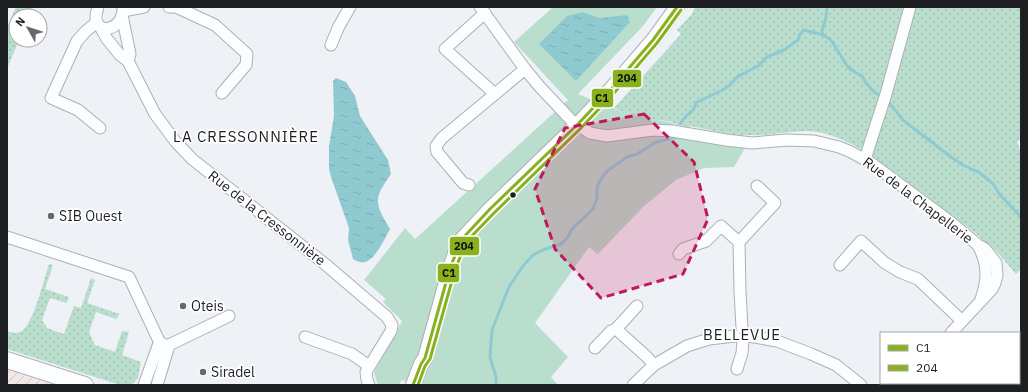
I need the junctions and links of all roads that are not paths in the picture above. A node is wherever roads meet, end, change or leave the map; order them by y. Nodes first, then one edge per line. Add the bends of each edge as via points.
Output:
1 (98, 7) edge
2 (144, 7) edge
3 (169, 7) edge
4 (350, 7) edge
5 (677, 7) edge
6 (910, 7) edge
7 (482, 10) edge
8 (123, 11) edge
9 (99, 25) junction
10 (331, 45) dead end
11 (128, 61) junction
12 (525, 69) junction
13 (222, 93) dead end
14 (495, 94) junction
15 (577, 124) junction
16 (100, 128) dead end
17 (865, 159) junction
18 (469, 185) dead end
19 (757, 186) dead end
20 (7, 237) edge
21 (739, 242) junction
22 (679, 254) dead end
23 (840, 265) dead end
24 (637, 306) dead end
25 (229, 316) dead end
26 (962, 321) junction
27 (616, 329) junction
28 (952, 332) edge
29 (742, 335) junction
30 (305, 337) dead end
31 (164, 345) junction
32 (595, 348) dead end
33 (425, 358) junction
34 (7, 360) edge
35 (654, 365) junction
36 (369, 366) junction
37 (737, 369) dead end
38 (85, 385) edge
39 (144, 385) edge
40 (157, 385) edge
41 (369, 385) edge
42 (413, 385) edge
43 (422, 385) edge
44 (633, 385) edge
45 (861, 385) edge

1 - 9 street via 95,15
2 - 8 street
3 - 13 street via 176,7 215,25 246,54 246,65
4 - 10 street
5 - 15 street via 653,40
6 - 17 street
7 - 12 street, Rue de la Chapellerie
7 - 14 street via 444,49
8 - 9 street via 118,23 112,28 106,29
8 - 11 street, Rue de la Cressonnière via 130,54
9 - 11 street, Rue de la Cressonnière via 107,39
9 - 16 street via 86,31 77,41 51,98 78,110
11 - 36 street, Rue de la Cressonnière via 155,114 192,159 325,264 387,317 392,325 391,331
12 - 14 street
12 - 15 street, Rue de la Chapellerie via 561,110
14 - 18 street via 442,138 436,146 437,152 463,183
15 - 17 street, Rue de la Chapellerie via 590,133 607,136 672,130 752,143 814,141 839,147
15 - 33 street via 462,239 450,268
17 - 26 street, Rue de la Chapellerie via 978,245 986,264 986,282 980,301
19 - 21 street via 775,203
20 - 31 street via 129,277 159,341
21 - 22 street via 721,226 706,241 683,249
21 - 29 street
23 - 26 street via 861,240 885,263 918,279
24 - 27 street
25 - 31 street
26 - 28 street, Rue de la Chapellerie
27 - 32 street
27 - 35 street
29 - 35 street via 709,339 687,346
29 - 37 street via 742,353
29 - 45 street via 777,341 812,354 836,365
30 - 36 street via 352,354
31 - 39 street via 158,346
31 - 40 street via 168,349
33 - 42 street
33 - 43 street
34 - 38 main road
35 - 44 street
36 - 41 street via 366,372

